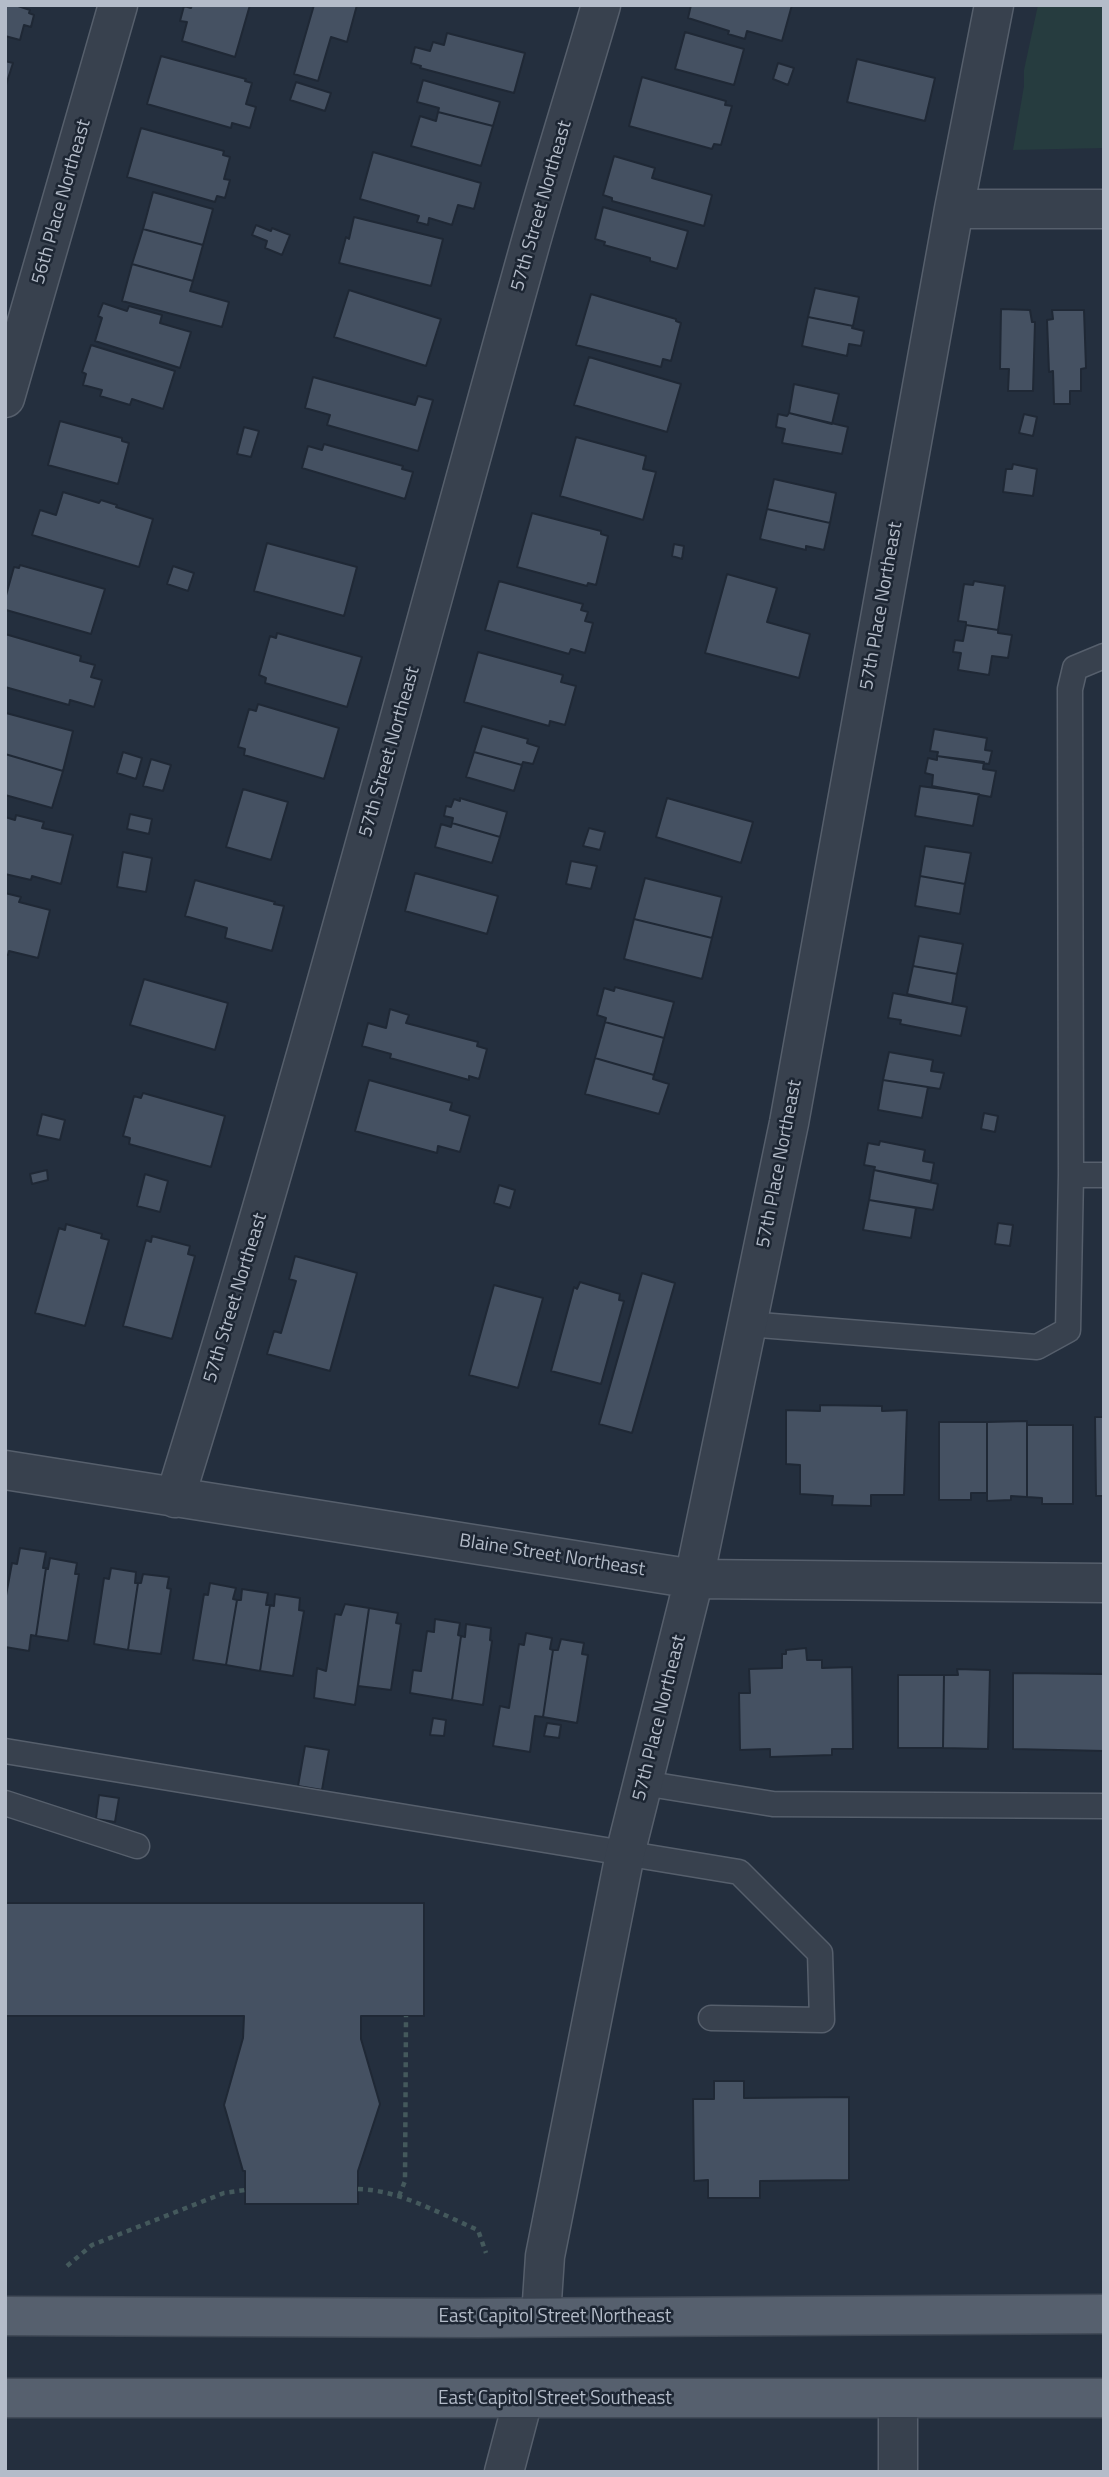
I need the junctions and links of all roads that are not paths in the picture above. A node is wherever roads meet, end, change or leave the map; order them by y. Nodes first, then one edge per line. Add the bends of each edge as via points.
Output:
1 (118, 5) edge
2 (601, 5) edge
3 (994, 5) edge
4 (954, 209) junction
5 (1104, 209) edge
6 (5, 398) edge
7 (1104, 656) edge
8 (1071, 1175) junction
9 (1104, 1175) edge
10 (747, 1324) junction
11 (5, 1470) edge
12 (175, 1497) junction
13 (694, 1579) junction
14 (1104, 1583) edge
15 (5, 1751) edge
16 (643, 1783) junction
17 (5, 1803) edge
18 (1104, 1805) edge
19 (137, 1846) dead end
20 (625, 1854) junction
21 (711, 2018) dead end
22 (1104, 2314) edge
23 (5, 2316) edge
24 (541, 2316) junction
25 (5, 2398) edge
26 (1104, 2398) edge
27 (523, 2400) junction
28 (898, 2400) junction
29 (504, 2472) edge
30 (898, 2472) edge

1 - 6 street, 56th Place Northeast
2 - 12 street, 57th Street Northeast via 528,250 246,1266
3 - 4 street, 57th Place Northeast
4 - 5 street
4 - 10 street, 57th Place Northeast via 789,1123
7 - 8 lane via 1075,668 1070,690
8 - 9 lane
8 - 10 lane via 1068,1331 1037,1347
10 - 13 street, 57th Place Northeast
11 - 12 street, Blaine Street Northeast
12 - 13 street, Blaine Street Northeast
13 - 14 street, Blaine Street Northeast
13 - 16 street, 57th Place Northeast
15 - 20 lane
16 - 18 lane via 773,1804
16 - 20 street, 57th Place Northeast
17 - 19 lane
20 - 21 lane via 739,1872 820,1953 822,2020
20 - 24 street, 57th Place Northeast via 545,2256
22 - 24 main road, East Capitol Street Northeast
23 - 24 main road, East Capitol Street Northeast
25 - 27 main road, East Capitol Street Southeast
26 - 28 main road, East Capitol Street Southeast
27 - 28 main road, East Capitol Street Southeast
27 - 29 street
28 - 30 street

